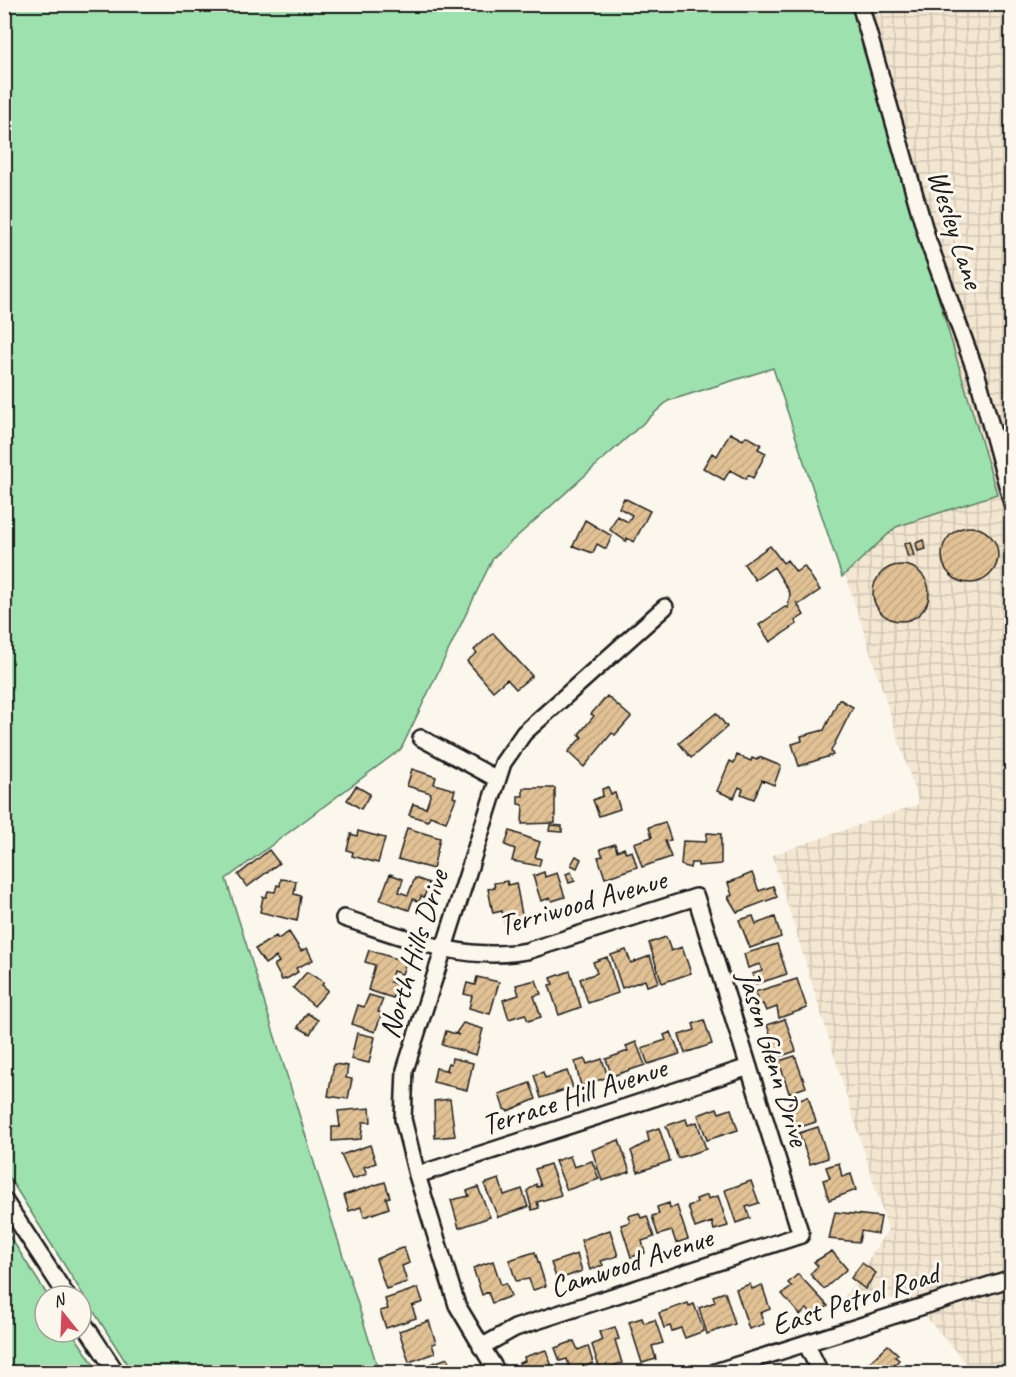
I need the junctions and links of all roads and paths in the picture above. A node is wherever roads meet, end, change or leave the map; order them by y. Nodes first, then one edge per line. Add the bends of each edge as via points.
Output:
1 (860, 4) edge
2 (1011, 503) edge
3 (665, 607) dead end
4 (422, 738) dead end
5 (496, 779) junction
6 (696, 897) joint
7 (344, 918) dead end
8 (442, 949) junction
9 (749, 1067) junction
10 (417, 1175) junction
11 (4, 1200) edge
12 (801, 1235) joint
13 (1011, 1278) edge
14 (58, 1284) edge
15 (93, 1337) edge
16 (807, 1343) junction
17 (481, 1347) junction
18 (116, 1372) edge
19 (497, 1372) edge
20 (715, 1372) edge
21 (820, 1372) edge

1 - 2 street, Wesley Lane via 928,241 977,375
3 - 5 street, North Hills Drive via 524,733
4 - 5 street
5 - 8 street, North Hills Drive
6 - 8 street, Terriwood Avenue via 526,951 484,956
6 - 9 street, Jason Glenn Drive
7 - 8 street, Terriwood Avenue
8 - 10 street, North Hills Drive via 404,1078 403,1119
9 - 10 street, Terrace Hill Avenue
9 - 12 street, Jason Glenn Drive
10 - 17 street, North Hills Drive via 457,1305
11 - 14 street
12 - 17 street, Camwood Avenue via 515,1328
13 - 16 street, East Petrol Road
15 - 18 street
16 - 20 street, East Petrol Road
16 - 21 street
17 - 19 street, North Hills Drive

